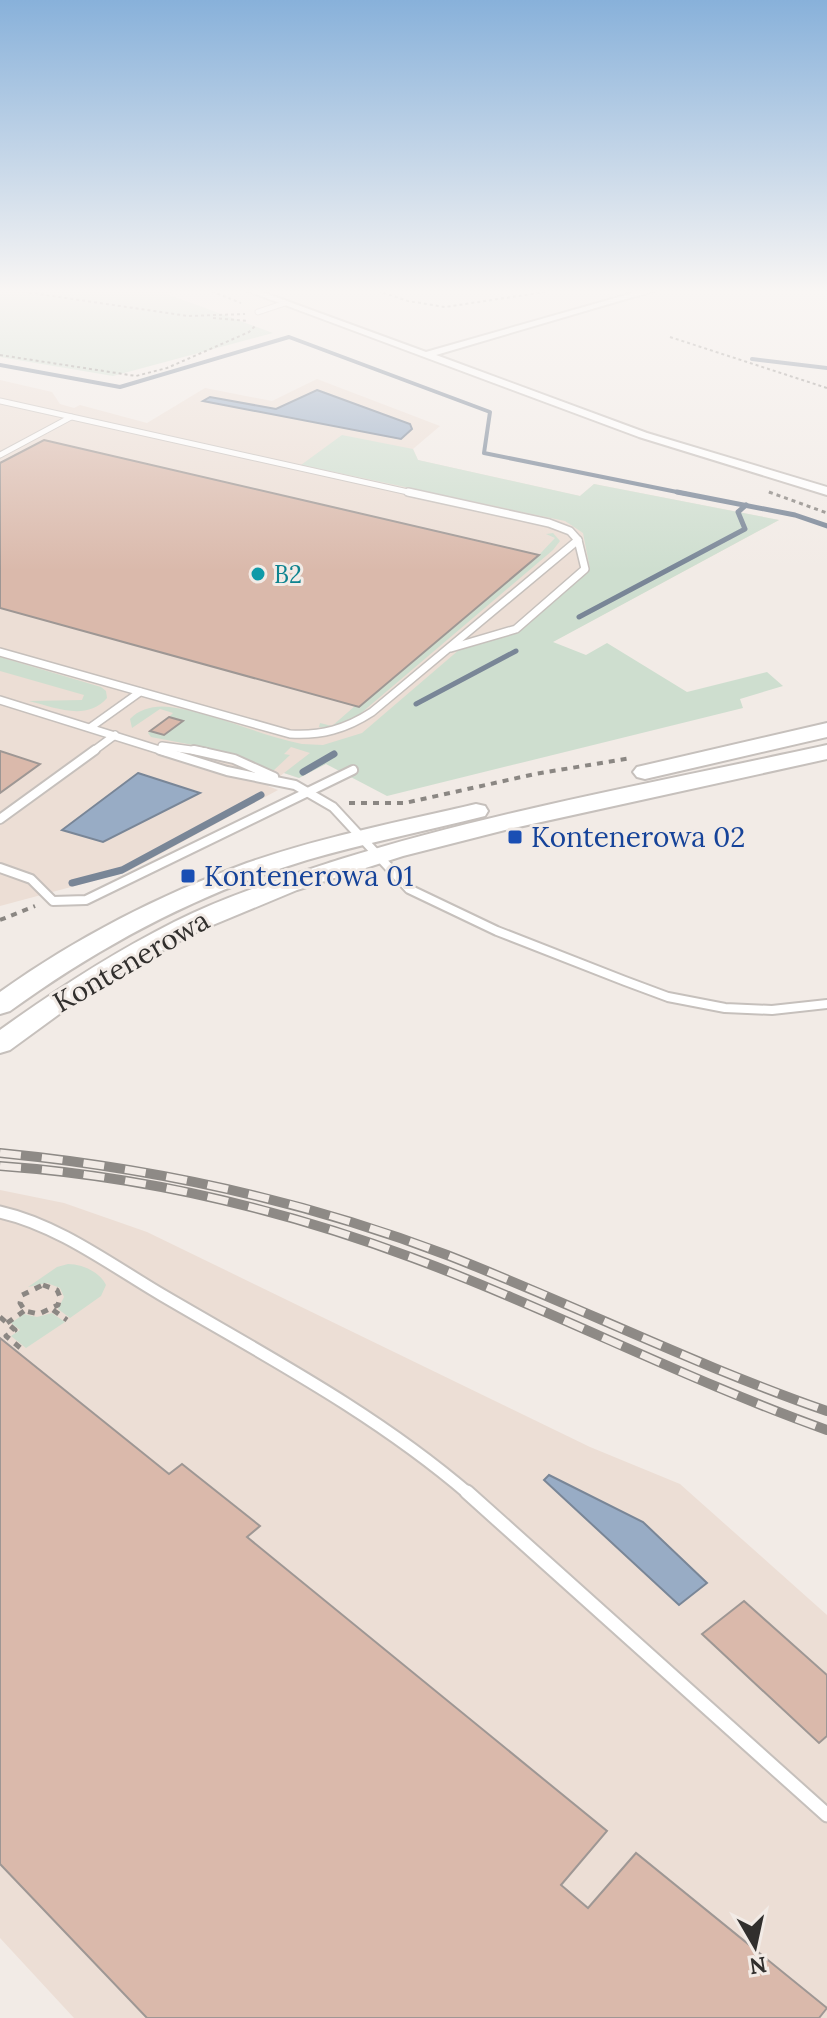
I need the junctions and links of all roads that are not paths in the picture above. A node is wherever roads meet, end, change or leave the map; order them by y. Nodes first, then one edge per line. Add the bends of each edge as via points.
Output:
1 (502, 383) edge
2 (0, 401) edge
3 (71, 417) junction
4 (0, 455) edge
5 (770, 476) junction
6 (827, 491) edge
7 (827, 503) edge
8 (578, 540) junction
9 (448, 649) junction
10 (0, 652) edge
11 (140, 692) junction
12 (0, 700) edge
13 (91, 727) junction
14 (827, 730) edge
15 (115, 735) junction
16 (150, 745) junction
17 (827, 752) edge
18 (353, 770) dead end
19 (276, 779) junction
20 (310, 793) junction
21 (0, 819) edge
22 (369, 848) junction
23 (0, 868) edge
24 (827, 1004) edge
25 (0, 1005) edge
26 (0, 1044) edge
27 (0, 1212) edge
28 (827, 1815) edge

1 - 5 street
2 - 3 lane
3 - 4 lane
3 - 8 lane via 549,523
5 - 6 street
5 - 7 street
8 - 9 lane
8 - 9 lane via 585,569 516,629
9 - 11 lane via 372,712 328,734 290,734
10 - 11 lane
11 - 13 lane
12 - 13 lane
13 - 15 lane
14 - 22 main road, Kontenerowa
15 - 16 lane
15 - 21 lane
16 - 19 lane via 227,771
16 - 19 lane via 214,753
17 - 22 main road, Kontenerowa
18 - 20 lane
19 - 20 lane
20 - 22 lane via 333,807
20 - 23 lane via 93,898 64,903 49,899 31,879
22 - 24 lane via 409,889 497,931 668,997 725,1008
22 - 25 main road, Kontenerowa via 244,873 181,898 88,946
22 - 26 main road, Kontenerowa via 158,939 97,973
27 - 28 lane via 27,1218 75,1244 401,1438

